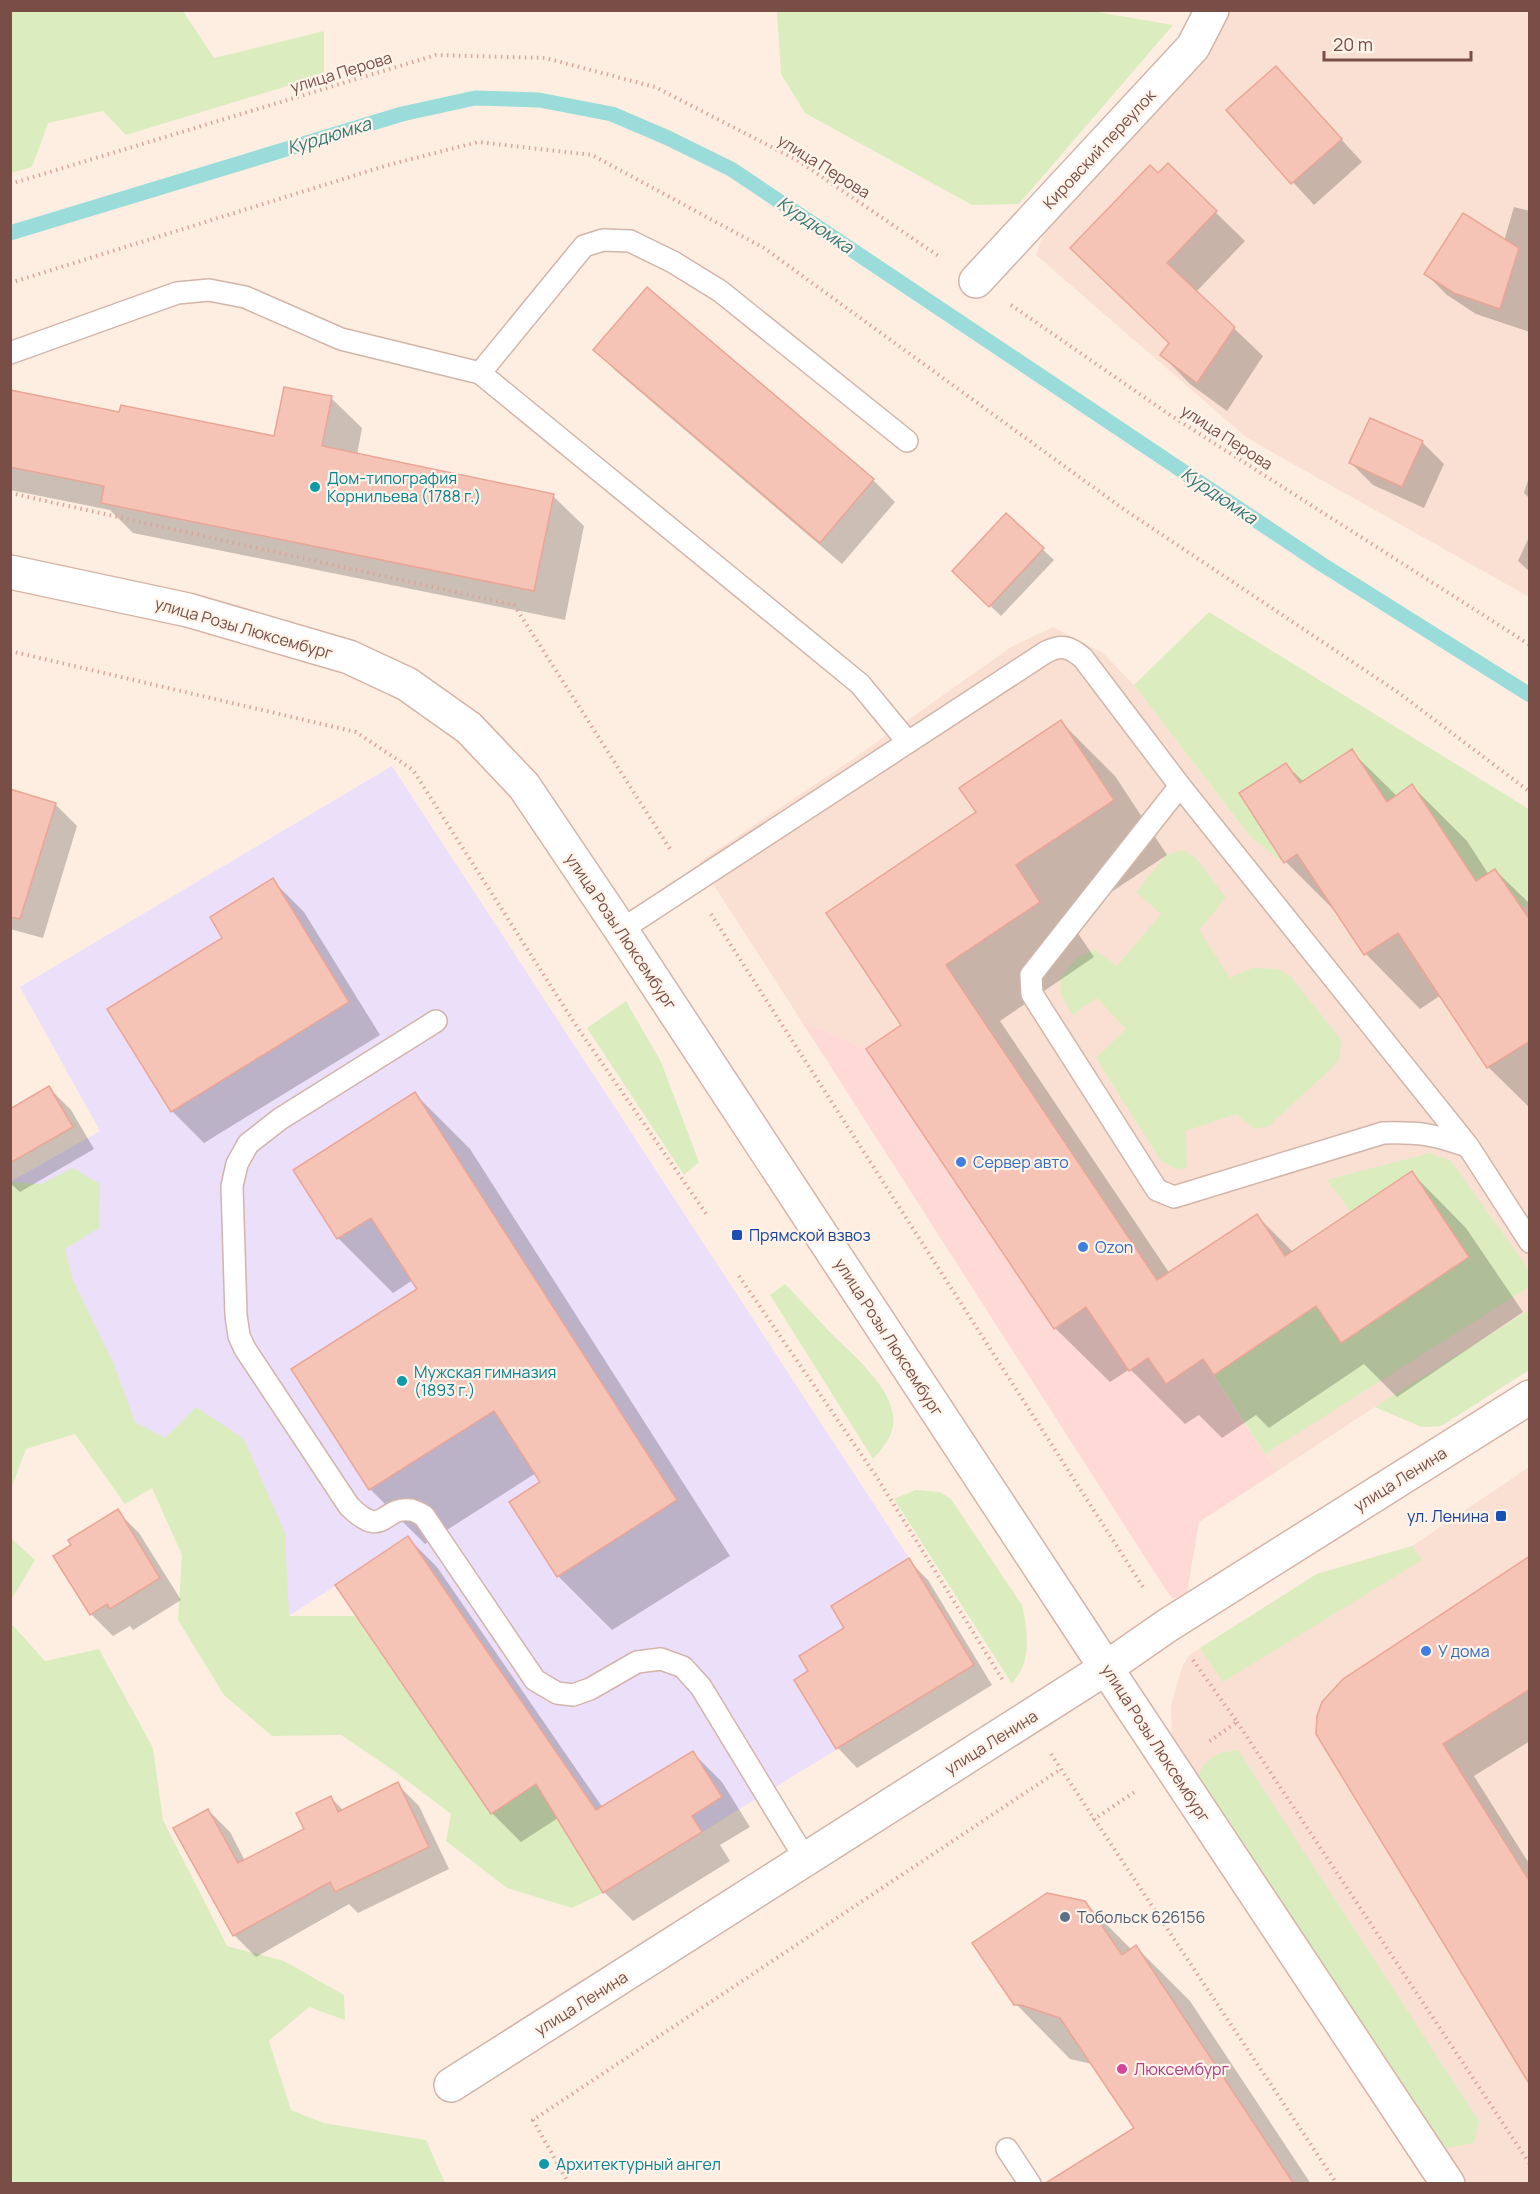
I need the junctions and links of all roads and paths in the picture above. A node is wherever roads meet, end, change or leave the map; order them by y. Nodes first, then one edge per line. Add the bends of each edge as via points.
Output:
1 (1212, 10) edge
2 (10, 184) edge
3 (976, 281) junction
4 (10, 353) edge
5 (480, 373) junction
6 (907, 441) dead end
7 (10, 572) edge
8 (1530, 645) edge
9 (10, 651) edge
10 (907, 741) junction
11 (1180, 786) junction
12 (621, 930) junction
13 (436, 1021) dead end
14 (1468, 1146) junction
15 (707, 1215) dead end
16 (1530, 1242) edge
17 (739, 1276) dead end
18 (1530, 1397) edge
19 (1190, 1655) dead end
20 (1106, 1668) junction
21 (1028, 1719) junction
22 (1237, 1722) junction
23 (1201, 1748) dead end
24 (1061, 1769) junction
25 (806, 1860) junction
26 (451, 2085) dead end
27 (1007, 2149) dead end
28 (1530, 2164) edge
29 (1446, 2183) edge
30 (569, 2184) edge
31 (1030, 2184) edge
32 (1337, 2184) edge

1 - 3 main road, Кировский переулок via 1193,47
2 - 3 path, улица Перова via 436,55 545,58 655,87 797,160
3 - 8 path, улица Перова via 1170,415
4 - 5 lane via 177,293 209,290 245,297 341,339
5 - 6 lane via 584,246 603,240 630,242 720,291
5 - 10 lane via 860,684
7 - 12 main road, улица Розы Люксембург via 244,625 349,657 407,684 469,728 524,786
9 - 15 path via 356,732 412,770 575,1023
10 - 11 lane via 1059,646 1073,649 1083,658
10 - 12 lane
11 - 14 lane
11 - 14 lane via 1031,975 1032,994 1156,1190 1174,1197 1383,1133 1418,1132
12 - 20 main road, улица Розы Люксембург
13 - 25 lane via 280,1119 248,1144 237,1164 232,1186 239,1335 349,1506 370,1522 399,1511 411,1510 424,1516 535,1680 557,1693 573,1695 637,1662 661,1659 683,1668 701,1687
14 - 16 lane
17 - 21 path via 876,1476
18 - 20 main road, улица Ленина
19 - 22 path
20 - 21 main road, улица Ленина
20 - 29 main road, улица Розы Люксембург
21 - 24 path
21 - 25 main road, улица Ленина
22 - 23 path
22 - 28 path
24 - 30 path via 533,2120
24 - 32 path
25 - 26 main road, улица Ленина
27 - 31 lane

